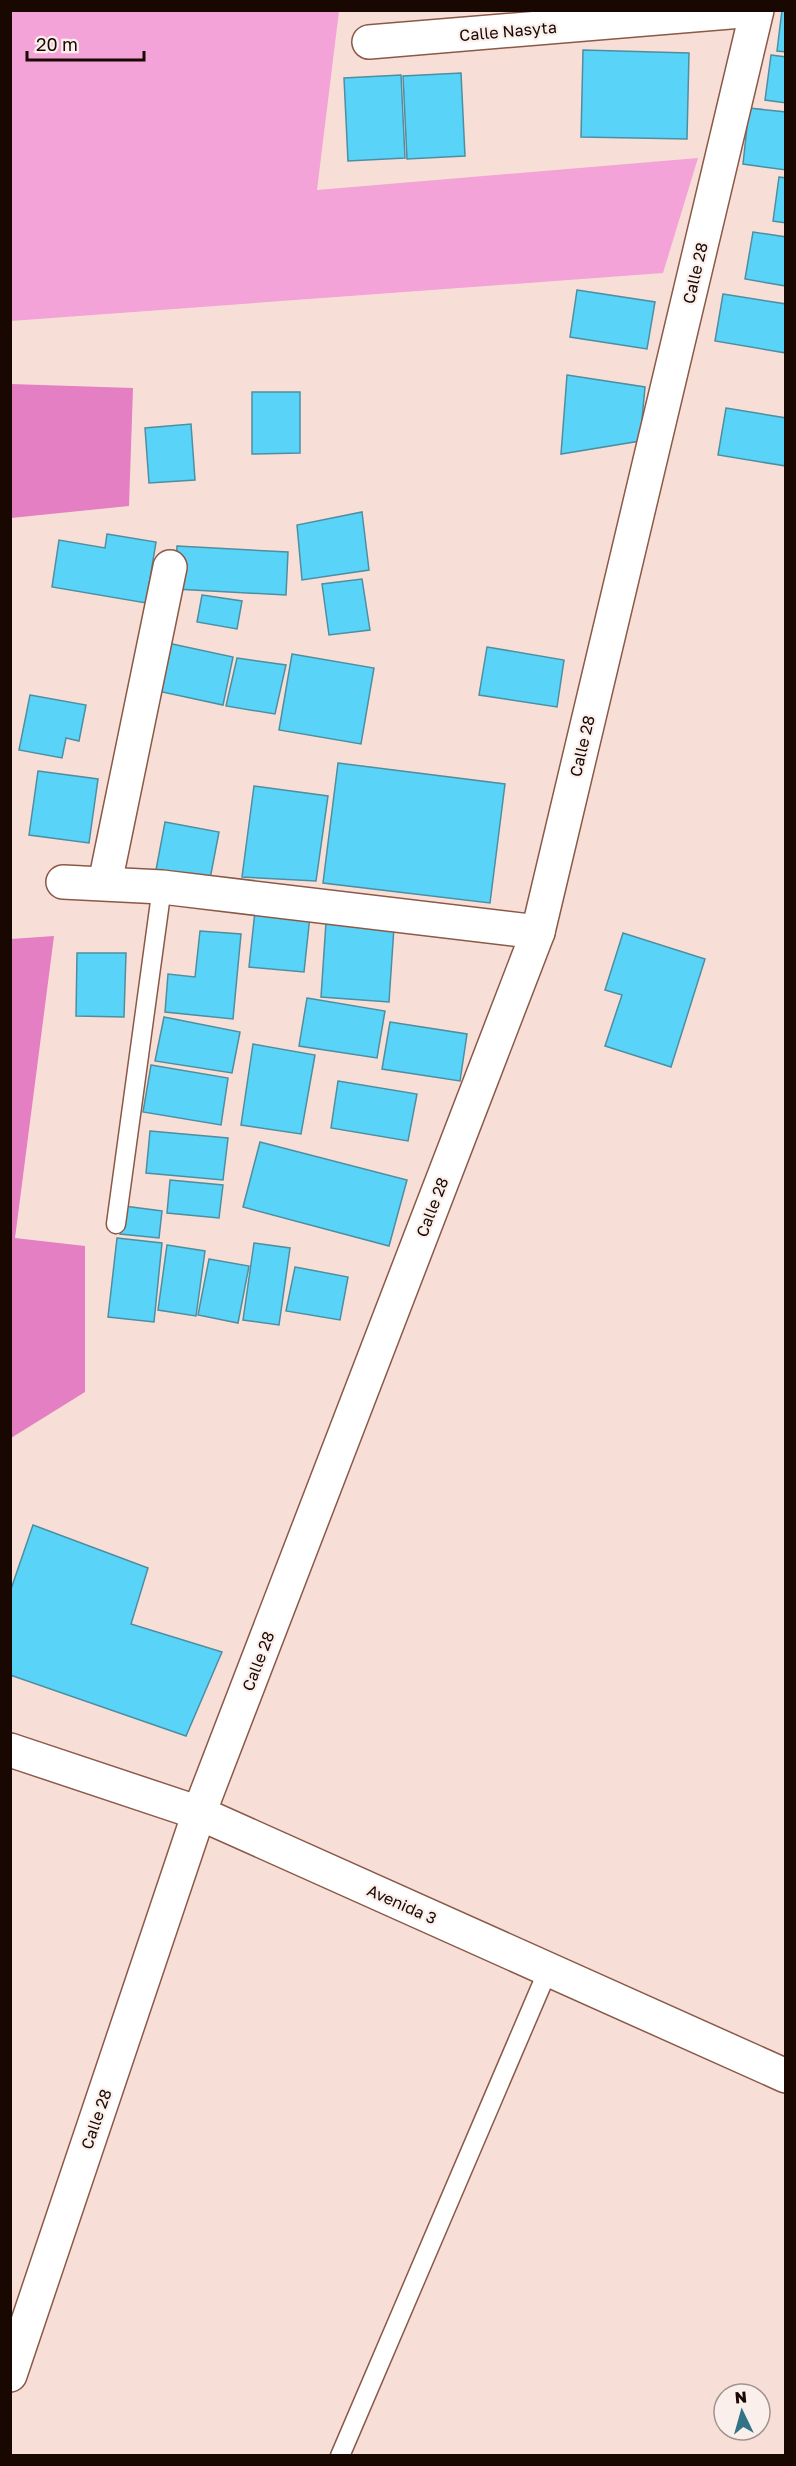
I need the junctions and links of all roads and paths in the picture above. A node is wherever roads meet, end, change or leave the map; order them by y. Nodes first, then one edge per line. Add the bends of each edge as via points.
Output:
1 (756, 10) edge
2 (369, 42) dead end
3 (170, 567) dead end
4 (63, 882) dead end
5 (105, 883) junction
6 (162, 887) junction
7 (538, 932) junction
8 (116, 1224) dead end
9 (10, 1750) edge
10 (199, 1813) junction
11 (548, 1970) junction
12 (786, 2076) edge
13 (10, 2375) edge
14 (340, 2456) edge

1 - 2 street, Calle Nasyta
1 - 7 street, Calle 28
3 - 5 street
4 - 5 street
5 - 6 street
6 - 7 street
6 - 8 lane
7 - 10 street, Calle 28
9 - 10 street, Avenida 3
10 - 11 street, Avenida 3
10 - 13 street, Calle 28
11 - 12 street, Avenida 3
11 - 14 lane

